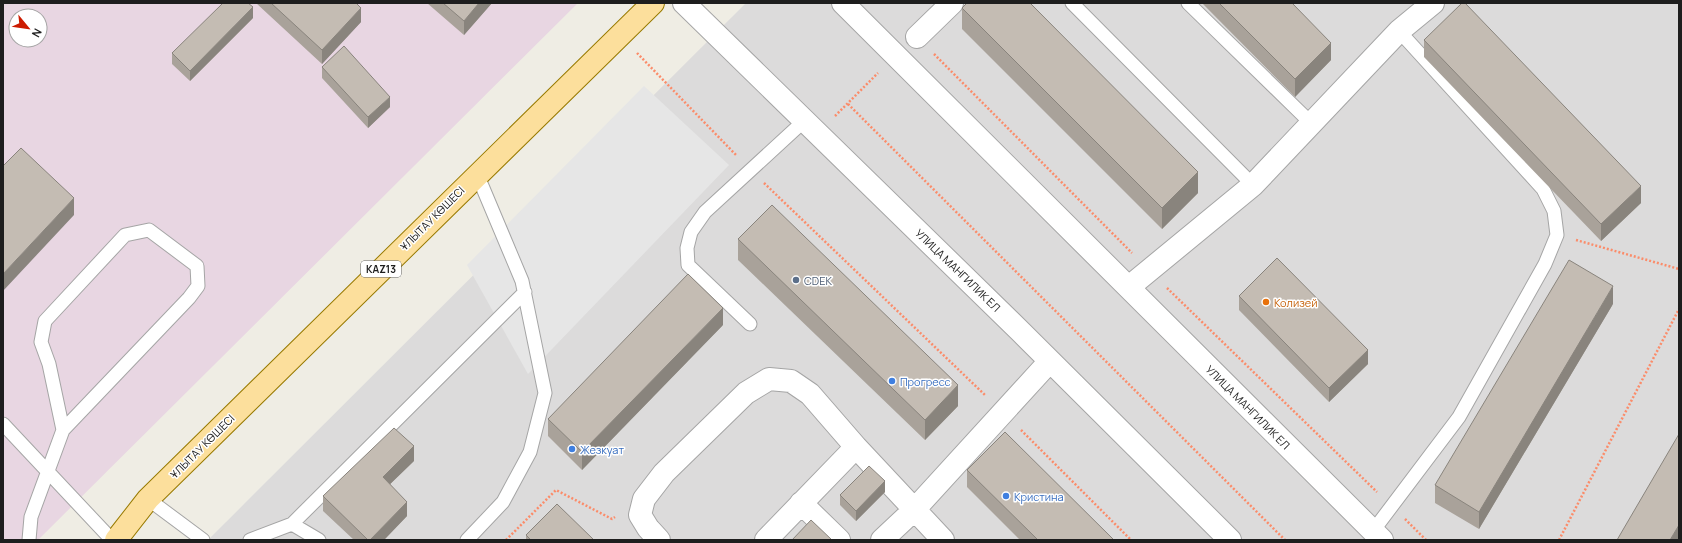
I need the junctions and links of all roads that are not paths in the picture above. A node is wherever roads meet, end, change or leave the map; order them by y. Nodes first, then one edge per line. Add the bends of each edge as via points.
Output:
1 (652, 3) edge
2 (684, 3) edge
3 (843, 3) edge
4 (952, 3) edge
5 (1072, 3) edge
6 (1188, 3) edge
7 (1433, 3) edge
8 (1399, 31) junction
9 (917, 37) road end
10 (1311, 123) junction
11 (811, 127) junction
12 (477, 174) junction
13 (1253, 185) junction
14 (1129, 287) junction
15 (525, 292) junction
16 (750, 324) dead end
17 (1050, 361) junction
18 (3, 424) edge
19 (63, 430) junction
20 (856, 447) junction
21 (48, 470) junction
22 (148, 499) junction
23 (801, 503) junction
24 (914, 510) junction
25 (292, 524) junction
26 (1377, 536) edge
27 (29, 540) edge
28 (112, 540) edge
29 (116, 540) edge
30 (203, 540) edge
31 (250, 540) edge
32 (319, 540) edge
33 (467, 540) edge
34 (659, 540) edge
35 (766, 540) edge
36 (838, 540) edge
37 (882, 540) edge
38 (943, 540) edge
39 (1230, 540) edge

1 - 12 main road, ҰЛЫТАУ КӨШЕСІ / KAZ13
2 - 11 street, УЛИЦА МАНГИЛИК ЕЛ
3 - 14 street, УЛИЦА МАНГИЛИК ЕЛ
4 - 9 street
5 - 13 lane
6 - 10 lane
7 - 8 street
8 - 10 street
8 - 26 lane via 1542,189 1554,211 1557,235 1545,264 1459,416 1392,506
10 - 13 street
11 - 16 lane via 751,170 705,212 691,232 687,248 688,265
11 - 17 street, УЛИЦА МАНГИЛИК ЕЛ
12 - 15 lane
12 - 22 main road, ҰЛЫТАУ КӨШЕСІ / KAZ13
13 - 14 street
14 - 26 street, УЛИЦА МАНГИЛИК ЕЛ
15 - 25 lane
15 - 33 lane via 545,393 530,452 503,502
17 - 24 street
17 - 39 street, УЛИЦА МАНГИЛИК ЕЛ
18 - 21 lane
19 - 19 lane via 49,364 41,342 45,321 125,235 149,230 197,266 198,286
19 - 21 lane
20 - 23 street
20 - 24 street
20 - 34 street via 810,394 791,381 769,379 746,393 664,473 644,498 640,515
21 - 27 lane via 30,517
21 - 28 lane
22 - 29 main road, ҰЛЫТАУ КӨШЕСІ / KAZ13
22 - 30 lane
23 - 35 street
23 - 36 street
24 - 37 street
24 - 38 street
25 - 31 lane
25 - 32 lane

